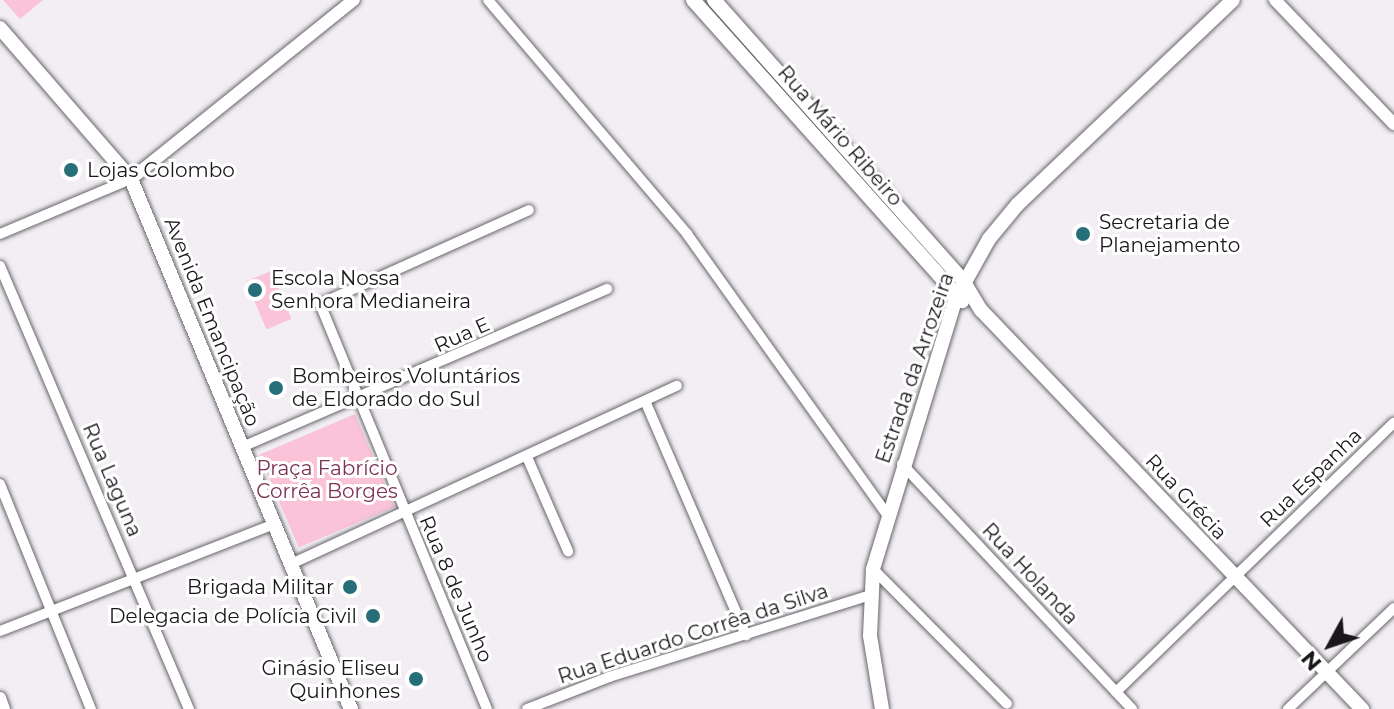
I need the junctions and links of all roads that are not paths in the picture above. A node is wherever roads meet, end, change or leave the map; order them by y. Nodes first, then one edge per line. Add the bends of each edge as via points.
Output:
1 (354, 0) edge
2 (488, 0) edge
3 (693, 0) edge
4 (714, 0) edge
5 (1233, 0) edge
6 (1275, 0) edge
7 (0, 28) edge
8 (765, 57) junction
9 (752, 67) junction
10 (1394, 124) edge
11 (131, 179) junction
12 (529, 210) dead end
13 (0, 234) edge
14 (0, 266) edge
15 (964, 282) junction
16 (607, 289) dead end
17 (956, 298) junction
18 (981, 310) junction
19 (677, 386) dead end
20 (359, 401) junction
21 (646, 403) junction
22 (1394, 423) edge
23 (242, 447) junction
24 (527, 457) junction
25 (902, 464) junction
26 (0, 484) edge
27 (404, 513) junction
28 (886, 513) junction
29 (274, 524) junction
30 (568, 551) dead end
31 (291, 564) junction
32 (873, 569) junction
33 (1234, 577) junction
34 (135, 581) junction
35 (871, 595) junction
36 (1394, 608) edge
37 (52, 613) junction
38 (0, 631) edge
39 (746, 635) junction
40 (1328, 672) junction
41 (1116, 692) junction
42 (0, 698) edge
43 (1007, 704) dead end
44 (4, 709) edge
45 (91, 709) edge
46 (189, 709) edge
47 (351, 709) edge
48 (487, 709) edge
49 (527, 709) edge
50 (882, 709) edge
51 (1132, 709) edge
52 (1288, 709) edge
53 (1362, 709) edge

1 - 11 street
2 - 28 street via 687,234
3 - 9 main road, Rua Mário Ribeiro
4 - 8 main road, Rua Mário Ribeiro
5 - 15 main road, Estrada da Arrozeira via 1018,204
6 - 10 street
7 - 11 main road, Avenida Emancipação
8 - 9 main road
8 - 15 main road, Rua Mário Ribeiro
9 - 17 main road, Rua Mário Ribeiro
11 - 13 street
11 - 23 main road, Avenida Emancipação
12 - 20 street, Rua 8 de Junho via 320,304
14 - 34 street, Rua Laguna
15 - 17 main road, Estrada da Arrozeira
15 - 18 main road, Rua Grécia
16 - 20 street, Rua E
17 - 18 main road, Rua Grécia
17 - 25 main road, Estrada da Arrozeira
18 - 33 main road, Rua Grécia
19 - 21 street
20 - 23 street, Rua E
20 - 27 street, Rua 8 de Junho
21 - 24 street
21 - 39 street
22 - 33 street, Rua Espanha
23 - 29 main road, Avenida Emancipação
24 - 27 street
24 - 30 street
25 - 28 main road, Estrada da Arrozeira
25 - 41 street, Rua Holanda
26 - 37 street
27 - 31 street
27 - 48 street, Rua 8 de Junho
28 - 32 main road, Estrada da Arrozeira
29 - 31 main road, Avenida Emancipação
29 - 34 street
31 - 47 main road, Avenida Emancipação
32 - 35 main road, Estrada da Arrozeira
32 - 43 street
33 - 40 main road, Rua Grécia
33 - 41 street, Rua Espanha
34 - 37 street
34 - 46 street, Rua Laguna
35 - 39 street, Rua Eduardo Corrêa da Silva
35 - 50 main road, Estrada da Arrozeira via 870,636
36 - 40 street
37 - 38 street
37 - 45 street
39 - 49 street, Rua Eduardo Corrêa da Silva via 609,677
40 - 52 street
40 - 53 main road, Rua Grécia
41 - 51 street, Rua Holanda
42 - 44 street

